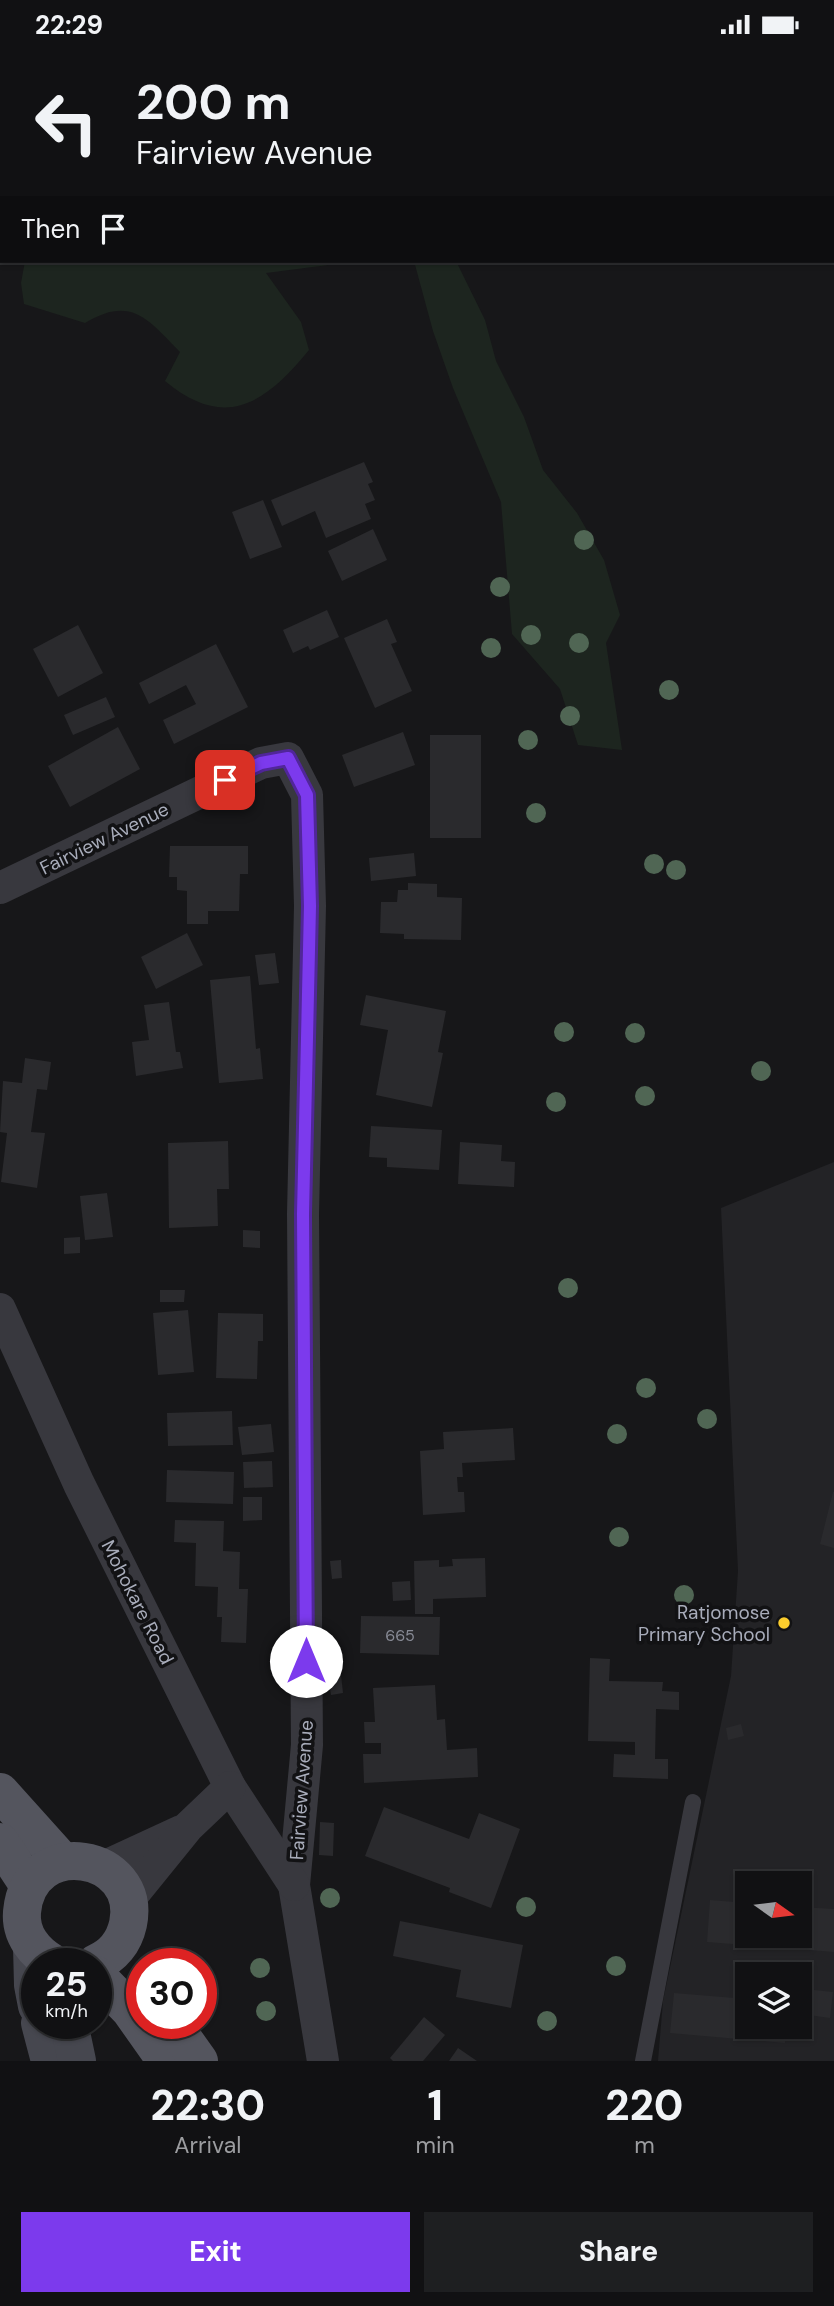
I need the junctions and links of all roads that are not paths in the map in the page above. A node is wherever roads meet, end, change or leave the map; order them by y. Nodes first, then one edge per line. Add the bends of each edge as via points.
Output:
1 (0, 888) edge
2 (0, 1309) edge
3 (230, 1787) junction
4 (0, 1792) edge
5 (693, 1802) dead end
6 (188, 1827) junction
7 (0, 1842) edge
8 (62, 1861) junction
9 (103, 1867) junction
10 (293, 1885) junction
11 (29, 1886) junction
12 (127, 1916) junction
13 (37, 1948) edge
14 (137, 1948) edge
15 (112, 1951) edge
16 (112, 1991) edge
17 (44, 2039) edge
18 (72, 2039) edge
19 (184, 2039) edge
20 (50, 2061) edge
21 (76, 2061) edge
22 (166, 2061) edge
23 (199, 2061) edge
24 (323, 2061) edge
25 (643, 2061) edge

1 - 10 street, Fairview Avenue via 261,763 288,758 307,795 310,906 303,1228 307,1745
2 - 3 street, Mohokare Road via 79,1484
3 - 6 street
3 - 10 street, Mohokare Road
4 - 8 main road
5 - 25 lane
6 - 9 street
6 - 12 street
7 - 11 main road
8 - 9 main road
8 - 11 main road
9 - 12 main road via 114,1876
10 - 24 street
11 - 13 main road via 22,1917 24,1933
12 - 14 main road
12 - 15 main road via 118,1947
16 - 22 main road
17 - 20 main road
18 - 21 main road
19 - 23 main road

